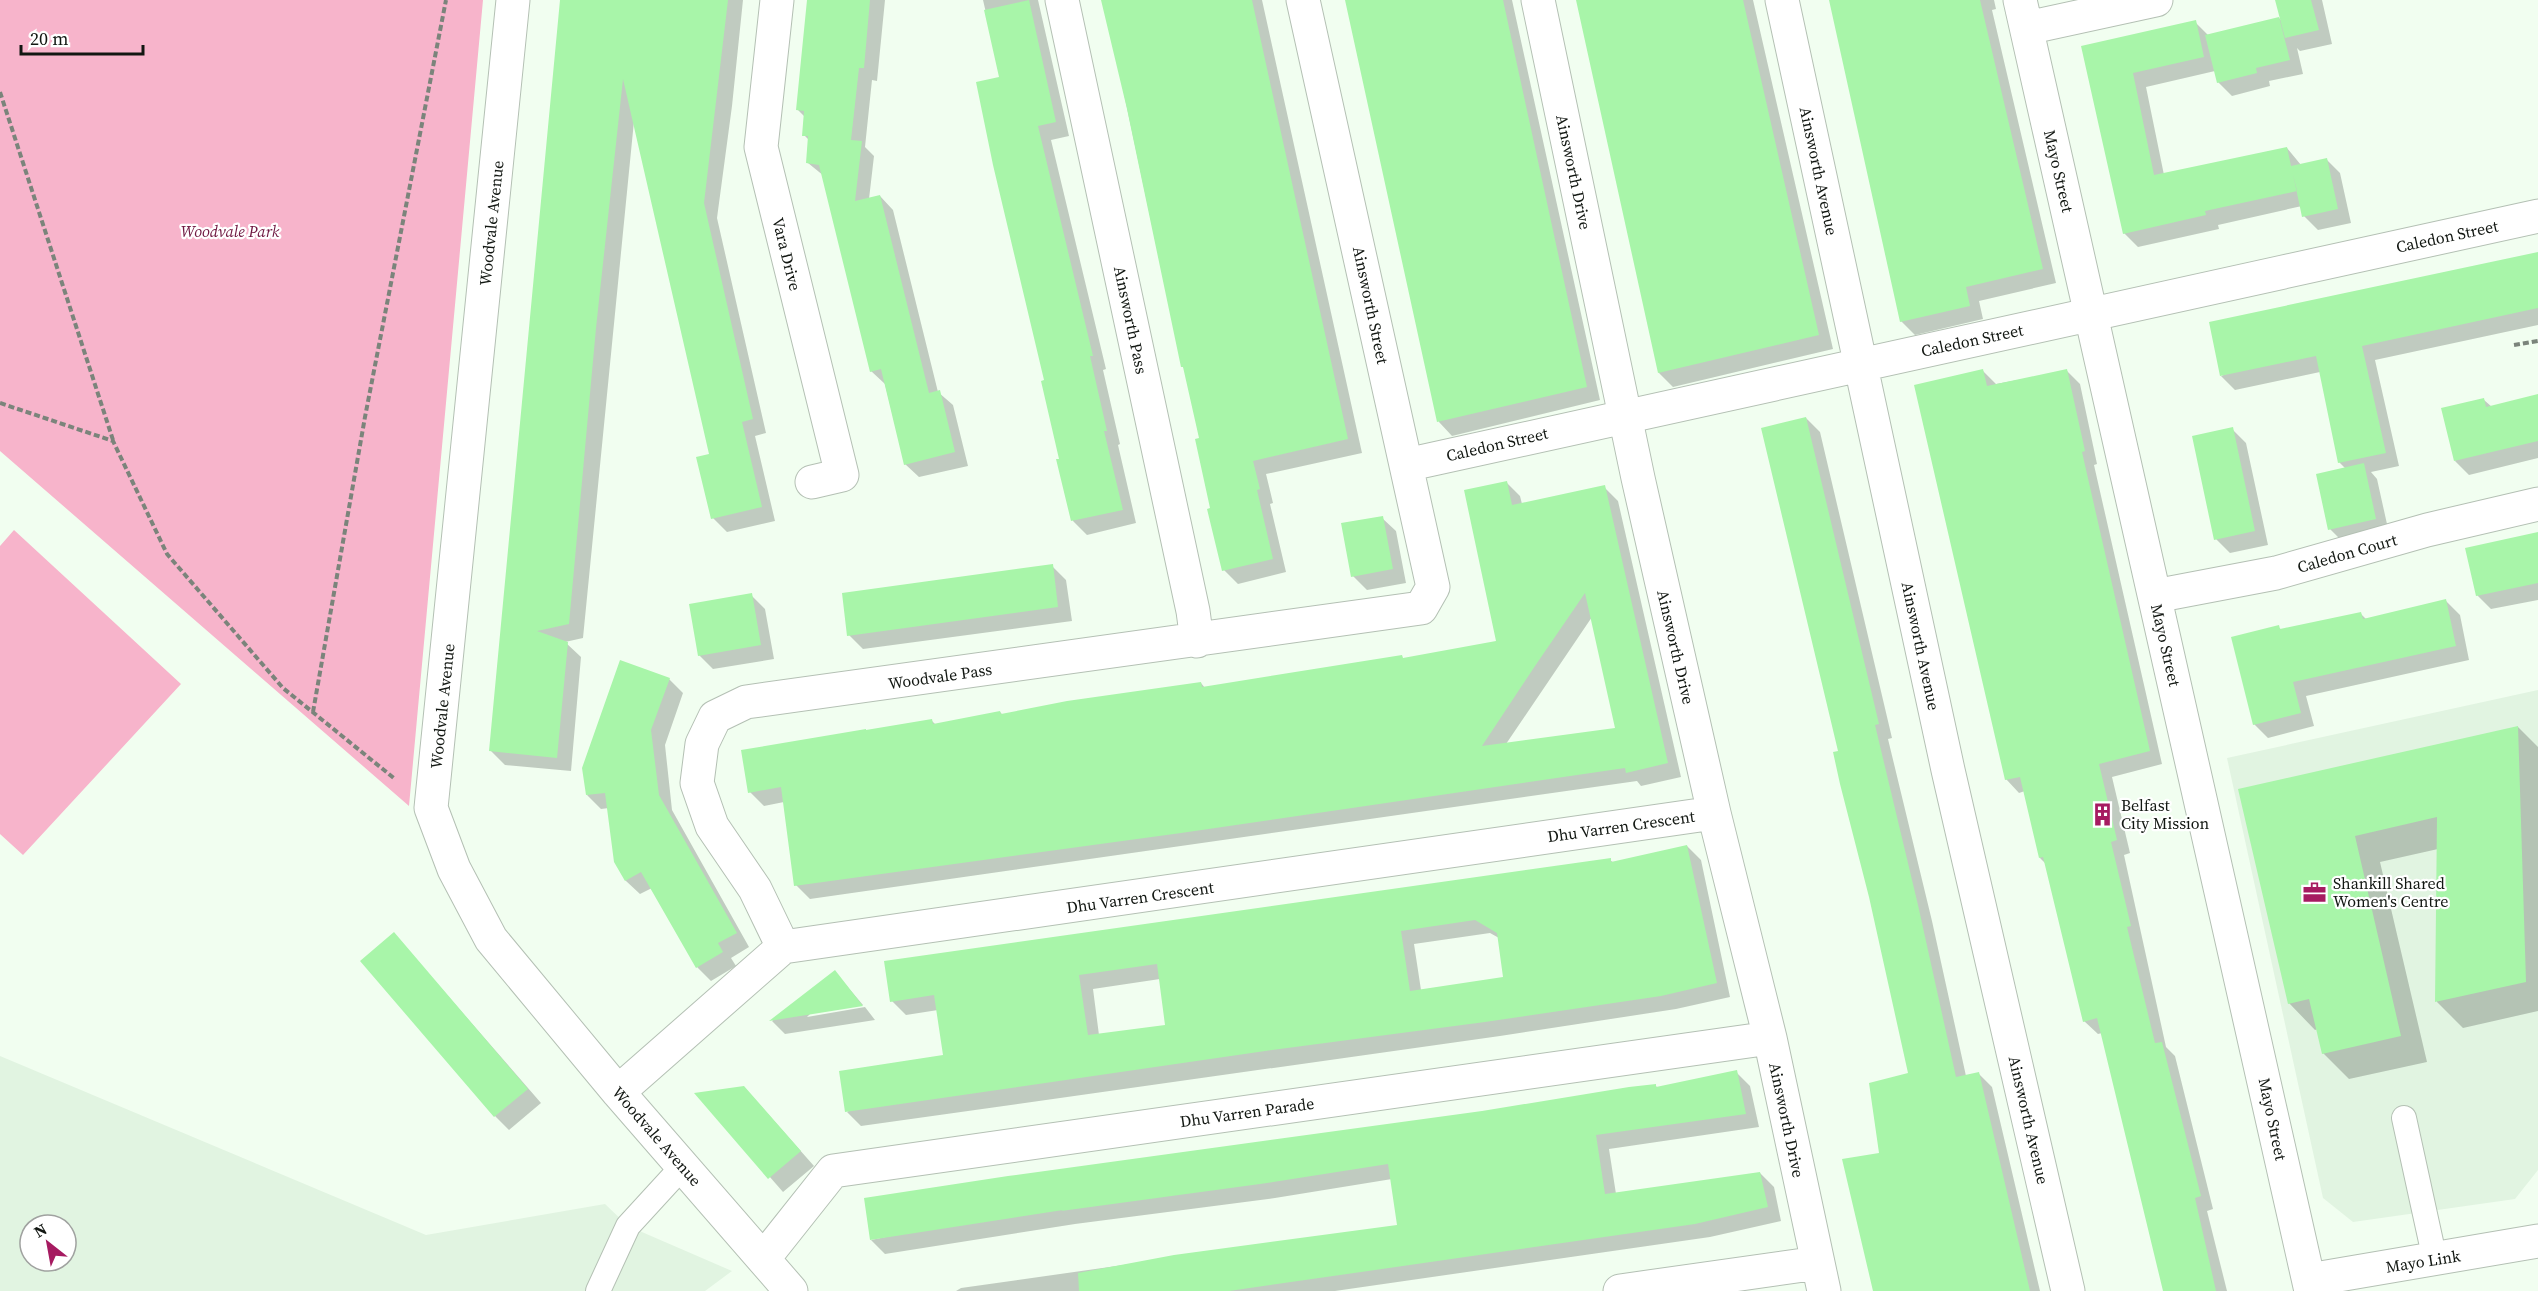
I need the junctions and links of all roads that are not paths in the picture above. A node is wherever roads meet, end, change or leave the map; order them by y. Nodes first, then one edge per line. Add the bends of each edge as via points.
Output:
1 (513, 0) edge
2 (777, 0) edge
3 (1062, 0) edge
4 (1303, 0) edge
5 (1538, 0) edge
6 (1782, 0) edge
7 (2156, 0) edge
8 (2024, 14) edge
9 (2538, 216) edge
10 (2092, 314) junction
11 (1862, 365) junction
12 (1625, 415) junction
13 (1406, 465) junction
14 (812, 482) dead end
15 (2538, 504) edge
16 (2155, 596) junction
17 (1421, 608) joint
18 (1197, 641) junction
19 (1714, 813) junction
20 (783, 947) junction
21 (1770, 1038) junction
22 (618, 1092) junction
23 (2404, 1118) dead end
24 (683, 1166) junction
25 (2538, 1241) edge
26 (764, 1258) junction
27 (2435, 1260) junction
28 (1821, 1277) edge
29 (2310, 1286) edge
30 (598, 1291) edge
31 (791, 1291) edge
32 (1620, 1291) edge
33 (2068, 1291) edge

1 - 22 street, Woodvale Avenue via 431,808 454,869 491,939
2 - 14 street, Vara Drive via 761,147 842,475
3 - 18 street, Ainsworth Pass
4 - 13 street, Ainsworth Street
5 - 12 street, Ainsworth Drive
6 - 11 street, Ainsworth Avenue
7 - 8 street
8 - 10 street, Mayo Street
9 - 10 street, Caledon Street
10 - 11 street, Caledon Street
10 - 16 street, Mayo Street
11 - 12 street, Caledon Street
11 - 33 street, Ainsworth Avenue via 1948,770
12 - 13 street, Caledon Street
12 - 19 street, Ainsworth Drive
13 - 17 street, Ainsworth Street via 1433,587
15 - 16 street, Caledon Court via 2427,530 2276,573
16 - 29 street, Mayo Street
17 - 18 street, Woodvale Pass
18 - 20 street, Woodvale Pass via 746,702 715,717 702,744 697,783 712,826 755,889
19 - 20 street, Dhu Varren Crescent
19 - 21 street, Ainsworth Drive
20 - 22 street
21 - 26 street, Dhu Varren Parade via 833,1171
21 - 28 street, Ainsworth Drive
22 - 24 street, Woodvale Avenue
23 - 27 lane
24 - 26 street, Woodvale Avenue
24 - 30 lane via 628,1226
25 - 27 street, Mayo Link
26 - 31 street, Woodvale Avenue
27 - 29 street, Mayo Link
28 - 32 street

